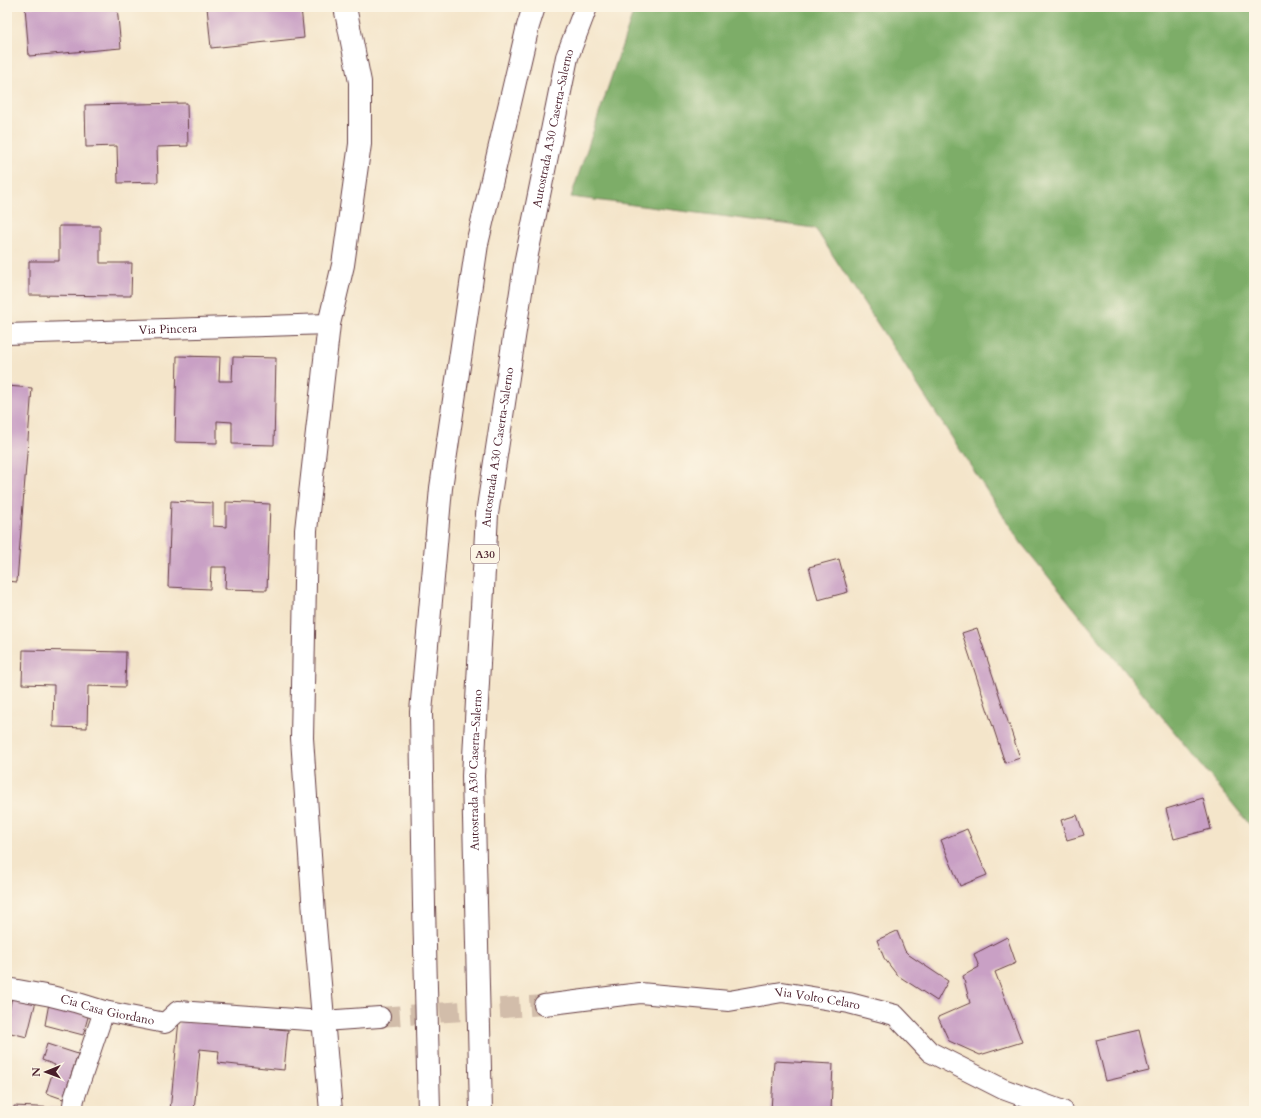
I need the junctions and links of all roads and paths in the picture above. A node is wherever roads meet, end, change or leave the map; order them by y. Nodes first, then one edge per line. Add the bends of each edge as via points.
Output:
1 (345, 7) edge
2 (534, 7) edge
3 (586, 7) edge
4 (329, 324) junction
5 (7, 334) edge
6 (7, 988) edge
7 (544, 1005) tunnel mouth
8 (104, 1011) junction
9 (380, 1017) tunnel mouth
10 (323, 1021) junction
11 (72, 1111) edge
12 (331, 1111) edge
13 (429, 1111) edge
14 (481, 1111) edge
15 (1063, 1111) edge

1 - 4 main road via 360,82 360,144 343,265
2 - 13 main road via 476,244 441,488 421,712
3 - 14 main road, Autostrada A30 Caserta-Salerno / A30 via 567,57 526,259 487,514 474,776
4 - 5 street, Via Pincera
4 - 10 main road via 306,530 302,738
6 - 8 street, Cia Casa Giordano via 58,997
7 - 15 street, Via Volto Celaro via 640,993 728,1002 782,992 849,1003 895,1015 930,1052 1003,1089
8 - 10 street, Cia Casa Giordano via 165,1023 178,1011
8 - 11 street via 74,1098
9 - 10 street
10 - 12 main road

